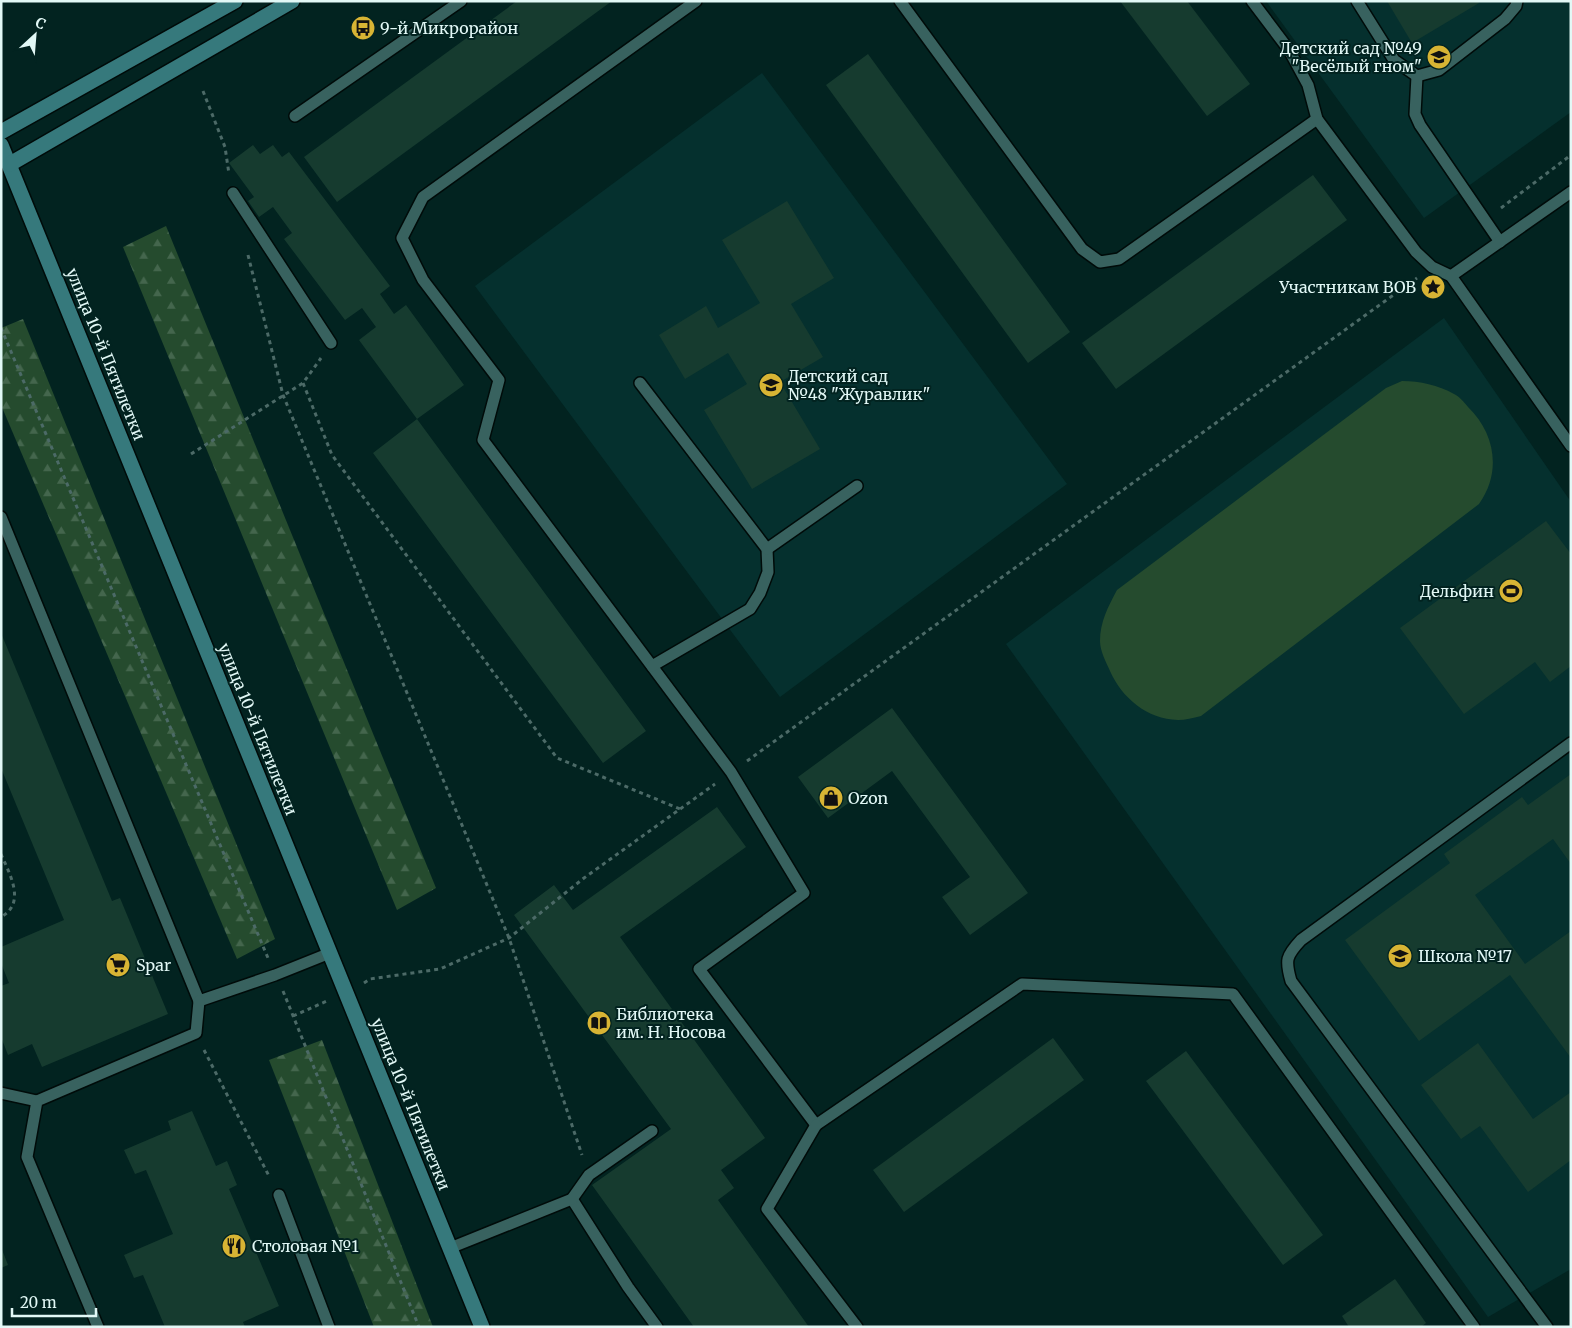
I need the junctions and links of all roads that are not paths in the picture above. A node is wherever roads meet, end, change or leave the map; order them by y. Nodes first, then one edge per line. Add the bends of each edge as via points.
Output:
1 (235, 1) edge
2 (292, 1) edge
3 (461, 1) edge
4 (696, 1) edge
5 (900, 1) edge
6 (1252, 1) edge
7 (1357, 1) edge
8 (1517, 1) edge
9 (1417, 76) junction
10 (295, 116) dead end
11 (1317, 119) junction
12 (1, 132) edge
13 (1, 145) edge
14 (10, 164) junction
15 (1571, 192) edge
16 (232, 193) road end
17 (1500, 242) junction
18 (1451, 276) junction
19 (331, 343) road end
20 (640, 382) dead end
21 (1571, 446) edge
22 (857, 486) dead end
23 (1, 517) edge
24 (767, 549) junction
25 (652, 666) junction
26 (1571, 743) edge
27 (330, 953) junction
28 (198, 1001) junction
29 (1, 1093) edge
30 (37, 1101) junction
31 (816, 1125) junction
32 (652, 1131) dead end
33 (279, 1195) road end
34 (572, 1199) junction
35 (450, 1248) junction
36 (98, 1327) edge
37 (329, 1327) edge
38 (482, 1327) edge
39 (657, 1327) edge
40 (857, 1327) edge
41 (1474, 1327) edge
42 (1547, 1327) edge

1 - 12 main road
2 - 14 main road
3 - 10 lane
4 - 25 lane via 423,197 402,238 423,280 499,380 483,440
5 - 11 lane via 1082,249 1100,262 1119,259
6 - 11 lane via 1289,50 1308,85
7 - 9 lane via 1394,60
8 - 9 lane via 1505,19 1439,70
9 - 17 lane via 1415,114 1420,125
11 - 18 lane via 1416,252
13 - 14 main road, улица 10-й Пятилетки
14 - 27 main road, улица 10-й Пятилетки
15 - 17 lane
16 - 19 lane
17 - 18 lane
18 - 21 lane
20 - 24 lane
22 - 24 lane
23 - 28 lane
24 - 25 lane via 768,572 750,609
25 - 31 lane via 731,772 804,894 699,969
26 - 42 lane via 1301,940 1290,952 1287,967 1291,981
27 - 28 lane
27 - 35 main road, улица 10-й Пятилетки
28 - 30 lane via 196,1034
29 - 30 lane
30 - 36 lane via 27,1157
31 - 40 lane via 767,1209
31 - 41 lane via 1022,984 1233,994
32 - 34 lane via 589,1174
33 - 37 lane
34 - 35 lane
34 - 39 lane
35 - 38 main road, улица 10-й Пятилетки

